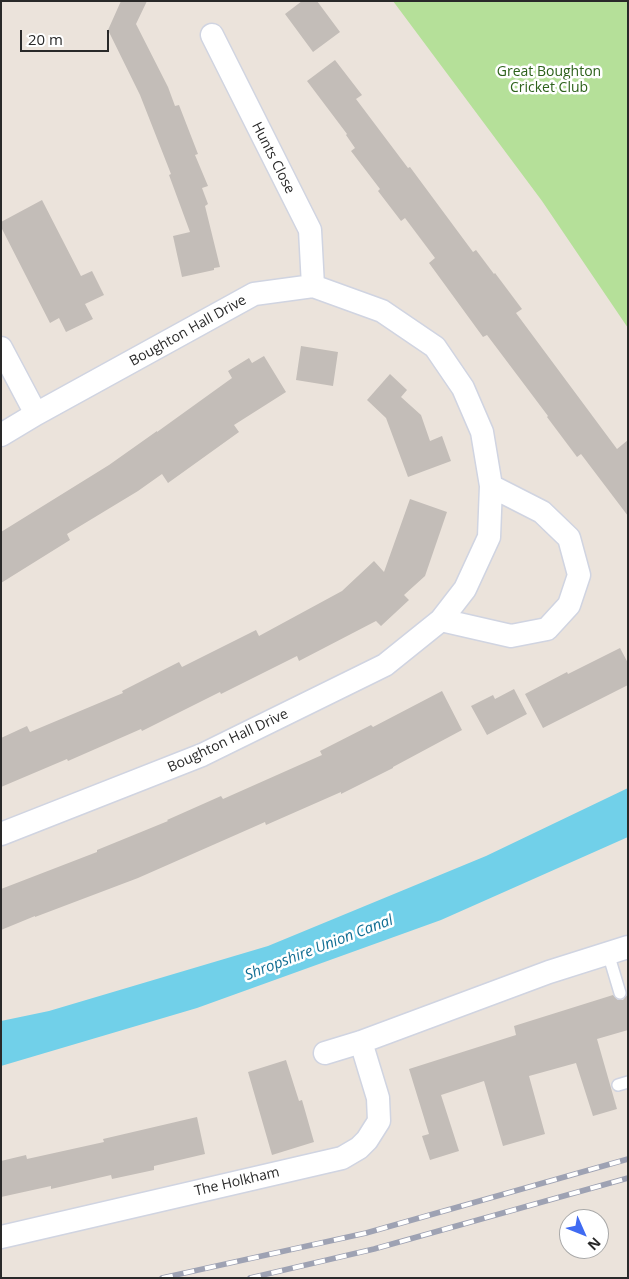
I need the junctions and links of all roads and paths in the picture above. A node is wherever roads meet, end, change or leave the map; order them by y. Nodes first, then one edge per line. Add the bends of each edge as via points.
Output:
1 (212, 35) dead end
2 (313, 286) junction
3 (1, 348) edge
4 (36, 414) junction
5 (1, 435) edge
6 (492, 486) junction
7 (441, 620) junction
8 (1, 834) edge
9 (618, 950) edge
10 (620, 993) dead end
11 (361, 1042) junction
12 (325, 1053) dead end
13 (1, 1238) edge

1 - 2 street, Hunts Close via 310,230
2 - 4 street, Boughton Hall Drive via 254,294
2 - 6 street, Boughton Hall Drive via 382,311 435,348 463,388 482,432
3 - 4 street
4 - 5 street, Boughton Hall Drive
6 - 7 street, Boughton Hall Drive via 489,538 465,589
6 - 7 street via 542,512 569,538 579,574 569,604 547,629 512,636
7 - 8 street, Boughton Hall Drive via 385,665 211,751
9 - 10 lane
9 - 11 street via 549,972
11 - 12 street
11 - 13 street, The Holkham via 378,1098 379,1121 367,1140 342,1158

